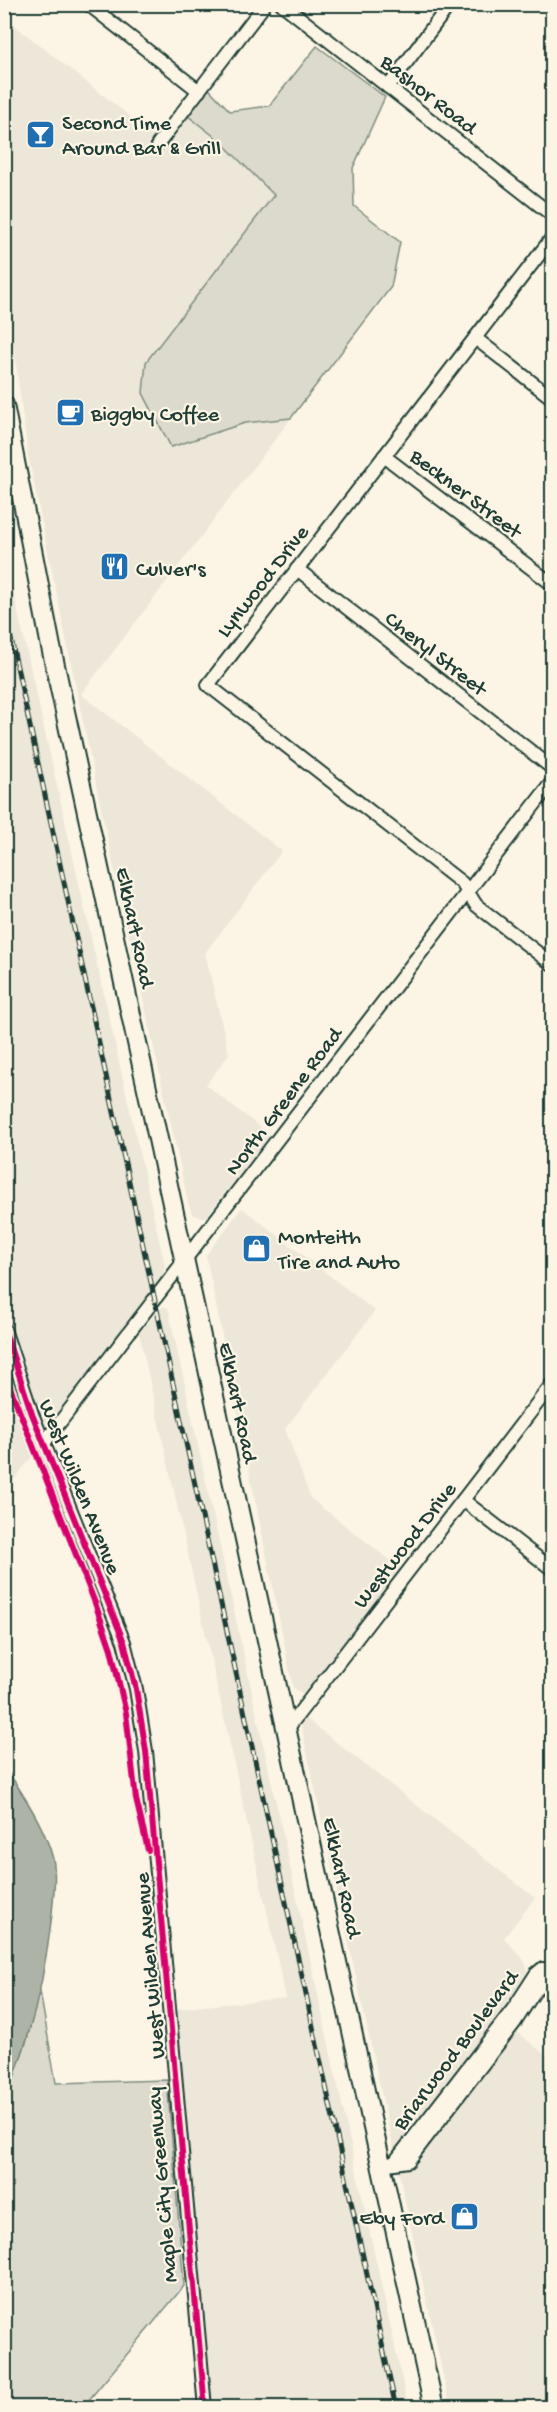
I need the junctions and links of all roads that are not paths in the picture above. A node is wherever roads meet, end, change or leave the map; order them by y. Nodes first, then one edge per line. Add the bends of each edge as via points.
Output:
1 (88, 4) edge
2 (266, 4) edge
3 (282, 4) edge
4 (450, 4) edge
5 (388, 87) junction
6 (199, 90) junction
7 (158, 144) dead end
8 (552, 215) edge
9 (552, 238) edge
10 (475, 338) junction
11 (552, 398) edge
12 (4, 405) edge
13 (384, 456) junction
14 (297, 569) junction
15 (552, 584) edge
16 (552, 768) edge
17 (552, 782) edge
18 (468, 892) junction
19 (552, 964) edge
20 (185, 1261) junction
21 (4, 1329) edge
22 (552, 1384) edge
23 (44, 1443) junction
24 (463, 1500) junction
25 (552, 1569) edge
26 (287, 1729) junction
27 (552, 1970) edge
28 (552, 1977) edge
29 (388, 2164) junction
30 (205, 2408) edge
31 (434, 2408) edge

1 - 6 street
2 - 6 street
3 - 5 street, Bashor Road
4 - 5 street
5 - 8 street, Bashor Road
6 - 7 street
9 - 10 street, Lynwood Drive
10 - 11 street
10 - 13 street, Lynwood Drive
12 - 20 highway, Elkhart Road via 53,657
13 - 14 street, Lynwood Drive
13 - 15 street, Beckner Street
14 - 16 street, Cheryl Street
14 - 18 street, Lynwood Drive via 208,685 462,883
17 - 18 street, North Greene Road
18 - 19 street via 476,905
18 - 20 street, North Greene Road
20 - 23 street, North Greene Road
20 - 26 highway, Elkhart Road
21 - 23 street, West Wilden Avenue
22 - 24 street, Westwood Drive
23 - 30 street, West Wilden Avenue via 124,1642 143,1730
24 - 25 street
24 - 26 street, Westwood Drive
26 - 29 highway, Elkhart Road
27 - 29 street, Briarwood Boulevard via 542,1969 532,1978 514,2008
28 - 29 street, Briarwood Boulevard via 536,1989 408,2161
29 - 31 highway, Elkhart Road

